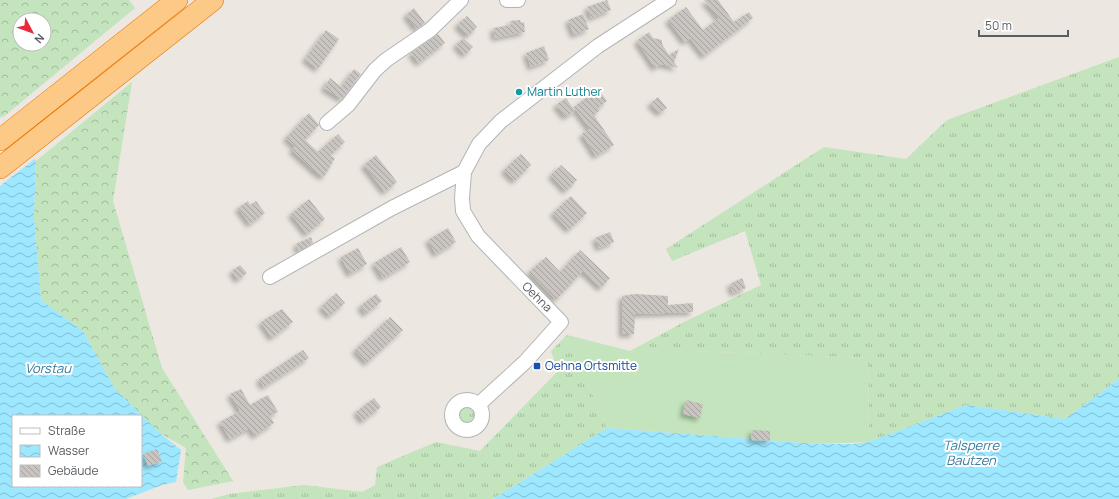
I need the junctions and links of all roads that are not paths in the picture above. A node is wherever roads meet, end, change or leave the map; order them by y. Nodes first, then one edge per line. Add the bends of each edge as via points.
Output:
1 (177, 0) edge
2 (213, 0) edge
3 (462, 0) edge
4 (507, 0) edge
5 (518, 0) edge
6 (669, 0) edge
7 (327, 122) dead end
8 (0, 140) edge
9 (0, 168) edge
10 (464, 172) junction
11 (270, 277) dead end
12 (478, 405) dead end

1 - 8 highway
2 - 9 highway
3 - 7 street via 430,30 381,65 348,105
4 - 5 street
6 - 10 street, Oehna via 598,46 501,121 479,144
10 - 11 street via 392,208
10 - 12 street, Oehna via 464,211 478,236 561,322 525,362

